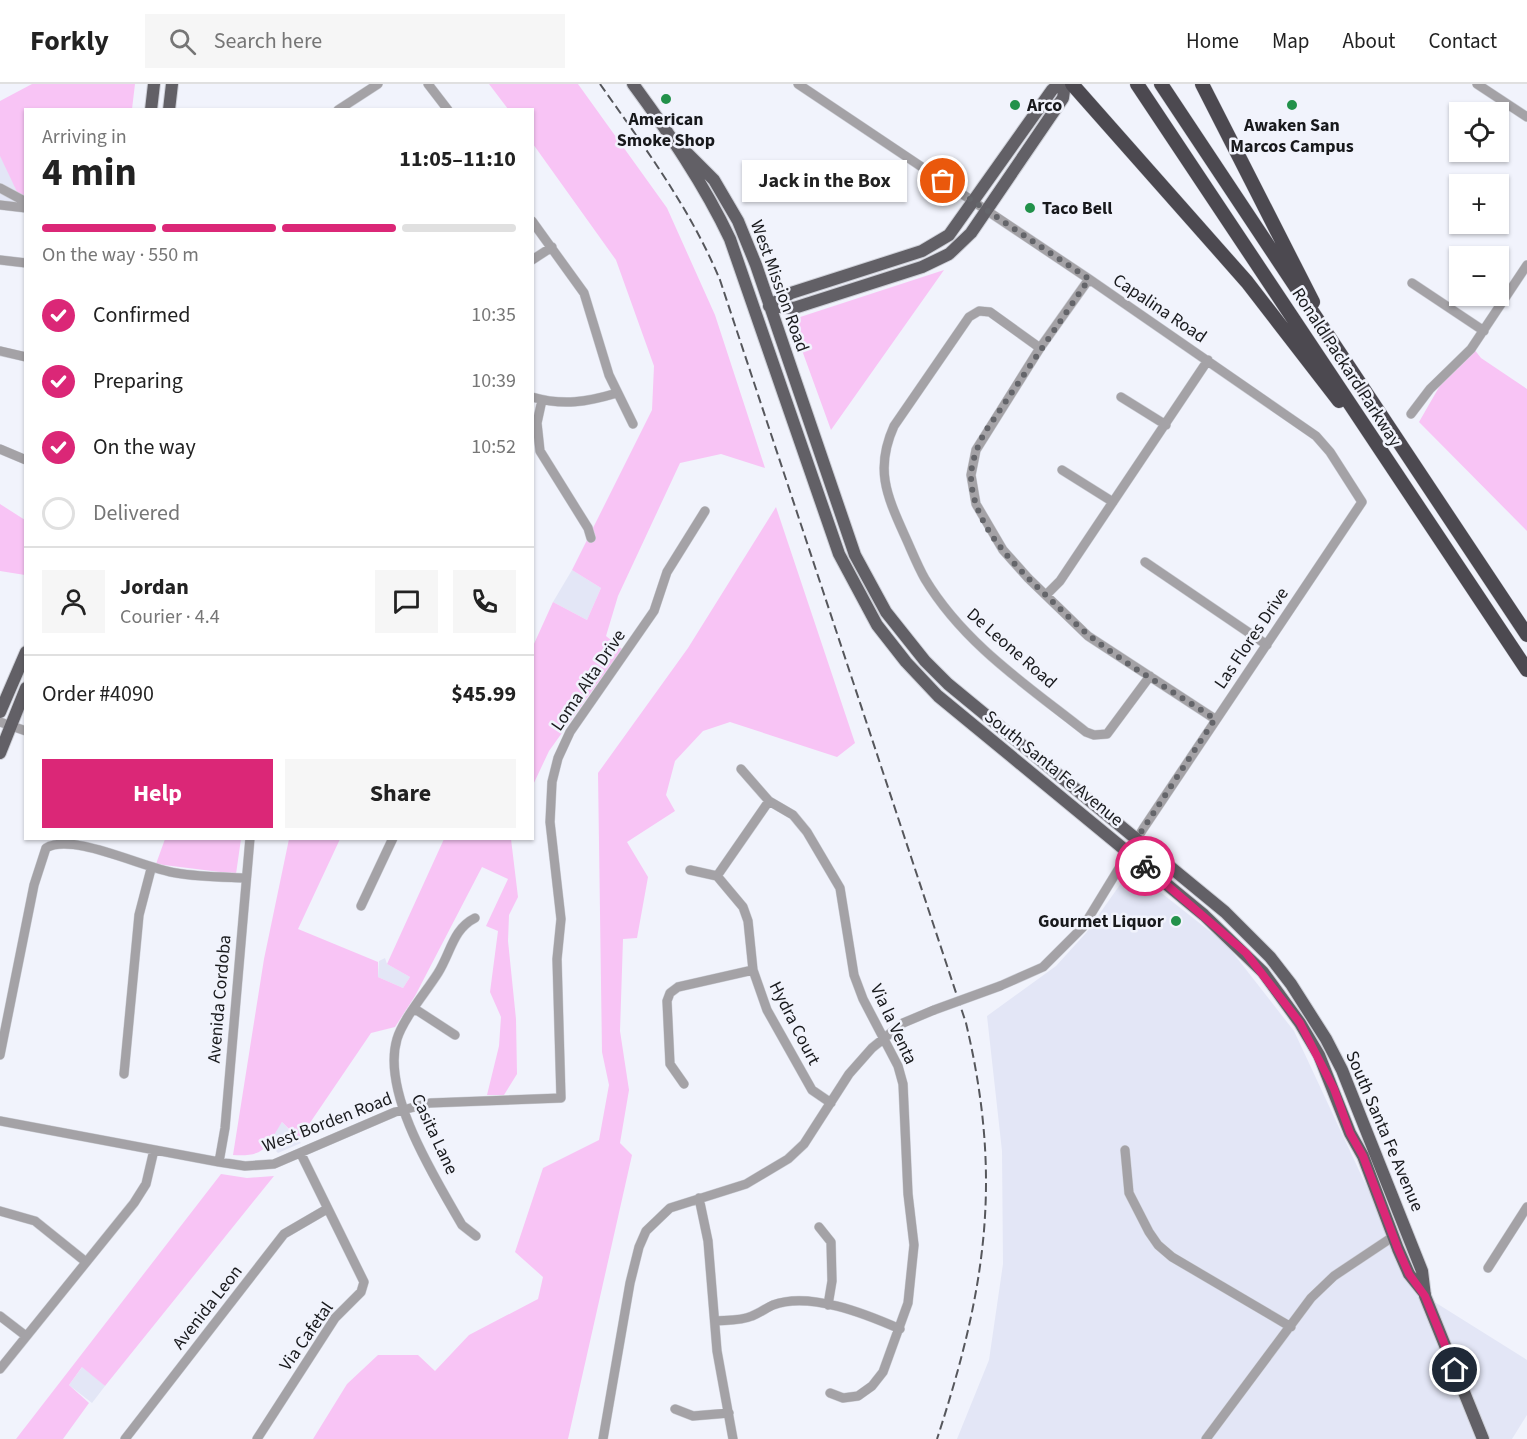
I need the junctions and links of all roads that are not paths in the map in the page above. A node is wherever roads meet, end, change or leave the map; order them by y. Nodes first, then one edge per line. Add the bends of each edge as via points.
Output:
1 (154, 84) edge
2 (172, 84) edge
3 (378, 84) edge
4 (428, 84) edge
5 (633, 84) edge
6 (798, 84) edge
7 (1059, 84) edge
8 (1065, 84) edge
9 (1072, 84) edge
10 (1137, 84) edge
11 (1161, 84) edge
12 (1202, 84) edge
13 (1478, 84) edge
14 (151, 108) edge
15 (169, 108) edge
16 (341, 108) edge
17 (446, 108) edge
18 (1527, 117) edge
19 (674, 140) junction
20 (0, 188) edge
21 (24, 201) edge
22 (974, 202) junction
23 (0, 205) edge
24 (24, 208) edge
25 (986, 210) junction
26 (534, 224) edge
27 (552, 247) junction
28 (534, 259) edge
29 (0, 260) edge
30 (24, 263) edge
31 (1527, 266) edge
32 (1089, 279) junction
33 (1412, 284) dead end
34 (769, 306) junction
35 (757, 309) junction
36 (1318, 321) junction
37 (1484, 332) junction
38 (1040, 348) junction
39 (0, 351) edge
40 (24, 357) edge
41 (1208, 360) junction
42 (617, 393) junction
43 (1121, 397) dead end
44 (537, 399) edge
45 (1411, 414) dead end
46 (633, 424) dead end
47 (1166, 425) junction
48 (0, 449) edge
49 (24, 459) edge
50 (821, 462) joint
51 (808, 465) joint
52 (1062, 470) dead end
53 (1401, 481) junction
54 (1113, 502) junction
55 (1362, 502) joint
56 (705, 511) dead end
57 (591, 538) dead end
58 (1145, 562) dead end
59 (1046, 595) junction
60 (1527, 636) edge
61 (1267, 645) junction
62 (24, 657) edge
63 (1527, 670) edge
64 (1150, 676) junction
65 (24, 691) edge
66 (0, 712) edge
67 (1215, 719) junction
68 (5, 724) edge
69 (24, 730) edge
70 (0, 753) edge
71 (741, 769) dead end
72 (769, 801) junction
73 (1136, 839) junction
74 (250, 840) edge
75 (392, 840) edge
76 (1128, 852) junction
77 (151, 869) junction
78 (690, 870) dead end
79 (717, 876) junction
80 (246, 878) junction
81 (361, 906) dead end
82 (475, 918) dead end
83 (753, 970) junction
84 (415, 1009) junction
85 (455, 1035) dead end
86 (883, 1039) junction
87 (0, 1055) edge
88 (124, 1074) dead end
89 (684, 1084) dead end
90 (561, 1098) joint
91 (831, 1103) junction
92 (402, 1110) junction
93 (0, 1120) edge
94 (154, 1150) junction
95 (1125, 1150) dead end
96 (301, 1154) junction
97 (219, 1162) junction
98 (699, 1198) junction
99 (1527, 1207) edge
100 (327, 1209) junction
101 (0, 1211) edge
102 (1523, 1223) edge
103 (819, 1227) dead end
104 (476, 1236) dead end
105 (1394, 1236) junction
106 (86, 1262) junction
107 (1488, 1268) dead end
108 (1425, 1296) junction
109 (828, 1305) junction
110 (0, 1316) edge
111 (715, 1321) junction
112 (1292, 1327) junction
113 (900, 1329) junction
114 (26, 1336) junction
115 (0, 1370) edge
116 (830, 1394) dead end
117 (675, 1409) dead end
118 (729, 1413) junction
119 (124, 1439) edge
120 (257, 1439) edge
121 (603, 1439) edge
122 (733, 1439) edge
123 (1206, 1439) edge
124 (1483, 1439) edge

1 - 14 main road
2 - 15 main road
3 - 16 street
4 - 17 street
5 - 19 main road, West Mission Road
6 - 22 street, Capalina Road
7 - 22 main road
8 - 25 main road via 1063,98
9 - 53 highway via 1247,282
10 - 53 highway, Ronald Packard Parkway
11 - 36 highway, Ronald Packard Parkway
12 - 36 highway via 1312,297
13 - 18 street
19 - 34 main road, West Mission Road via 723,194 738,221
19 - 35 main road, West Mission Road via 716,210
20 - 21 street
22 - 25 street, Capalina Road
22 - 34 main road via 949,235 929,248 791,292
23 - 24 street
25 - 32 street, Capalina Road
25 - 34 main road via 949,254 922,267 794,308
26 - 27 street
27 - 28 street
27 - 42 street via 587,300
29 - 30 street
31 - 37 street
32 - 38 street
32 - 41 street, Capalina Road
33 - 37 street
34 - 35 main road
34 - 50 main road, West Mission Road
35 - 51 main road, West Mission Road
36 - 60 highway, Ronald Packard Parkway
37 - 45 street
38 - 59 street via 985,432 971,475 983,519 1003,550
38 - 64 street, De Leone Road via 990,312 979,310 969,317 887,441 883,465 891,506 925,579 956,622 1002,666 1086,732 1107,734
39 - 40 street
41 - 47 street
41 - 55 street, Capalina Road via 1316,436
42 - 44 street via 578,402
42 - 46 street
43 - 47 street
44 - 57 street via 540,451
47 - 54 street
48 - 49 street
50 - 73 main road, South Santa Fe Avenue via 855,555 904,637 971,705
51 - 76 main road, South Santa Fe Avenue via 853,584 906,662 962,717
52 - 54 street
53 - 63 highway, Ronald Packard Parkway
54 - 59 street via 1060,581
55 - 61 street, Las Flores Drive
56 - 90 street, Loma Alta Drive via 667,572 654,611 570,732 552,782 550,822 561,919 557,958
58 - 61 street
59 - 64 street via 1089,636
61 - 67 street, Las Flores Drive
62 - 66 main road
64 - 67 street
65 - 68 main road
67 - 73 street, Las Flores Drive
68 - 69 street
68 - 70 main road
71 - 72 street, Via la Venta
72 - 79 street
72 - 86 street, Via la Venta via 793,815 807,832 840,888 854,975
73 - 76 street, Las Flores Drive
73 - 108 main road, South Santa Fe Avenue via 1248,934 1311,1012 1342,1070 1396,1204 1422,1271
74 - 80 street, Avenida Cordoba
75 - 81 street
76 - 86 street, Las Flores Drive, bridge via 1083,927 1043,967 903,1023
76 - 105 main road, South Santa Fe Avenue via 1227,934 1283,998 1318,1055
77 - 80 street
77 - 87 street via 72,844 46,848 34,885
77 - 88 street via 139,915
78 - 79 street
79 - 83 street, Hydra Court via 743,907
80 - 97 street, Avenida Cordoba
82 - 84 street, Casita Lane via 462,924 443,965
83 - 89 street via 678,987 670,993 670,1064
83 - 91 street, Hydra Court via 767,1011 800,1070 812,1090
84 - 85 street
84 - 92 street, Casita Lane via 398,1036 393,1053
86 - 91 street, Las Flores Drive via 849,1074
86 - 113 street, Via la Venta via 903,1084 913,1222 913,1271
90 - 92 street, West Borden Road via 430,1103
91 - 98 street, Las Flores Drive via 804,1144 788,1159 746,1184
92 - 96 street, West Borden Road
92 - 104 street, Casita Lane via 462,1225
93 - 94 street, West Borden Road
94 - 97 street, West Borden Road
94 - 106 street via 146,1184
95 - 112 street via 1129,1194 1158,1245
96 - 97 street, West Borden Road via 257,1166
96 - 100 street, Via Cafetal
98 - 111 street via 708,1240
98 - 121 street, Las Flores Drive via 657,1217 639,1246
99 - 102 street
100 - 119 street, Avenida Leon via 284,1234
100 - 120 street, Via Cafetal via 364,1282 361,1292 335,1318
101 - 106 street via 35,1221
102 - 107 street
103 - 109 street via 831,1242
105 - 108 main road, South Santa Fe Avenue via 1409,1274
105 - 112 street via 1334,1276 1311,1298
106 - 114 street
108 - 124 main road, South Santa Fe Avenue
109 - 111 street via 795,1301 772,1305 750,1318
109 - 113 street via 865,1314
110 - 114 street
111 - 118 street
112 - 123 street
113 - 116 street, Via la Venta via 883,1372 872,1386 858,1396 843,1398
114 - 115 street
117 - 118 street via 693,1416
118 - 122 street

